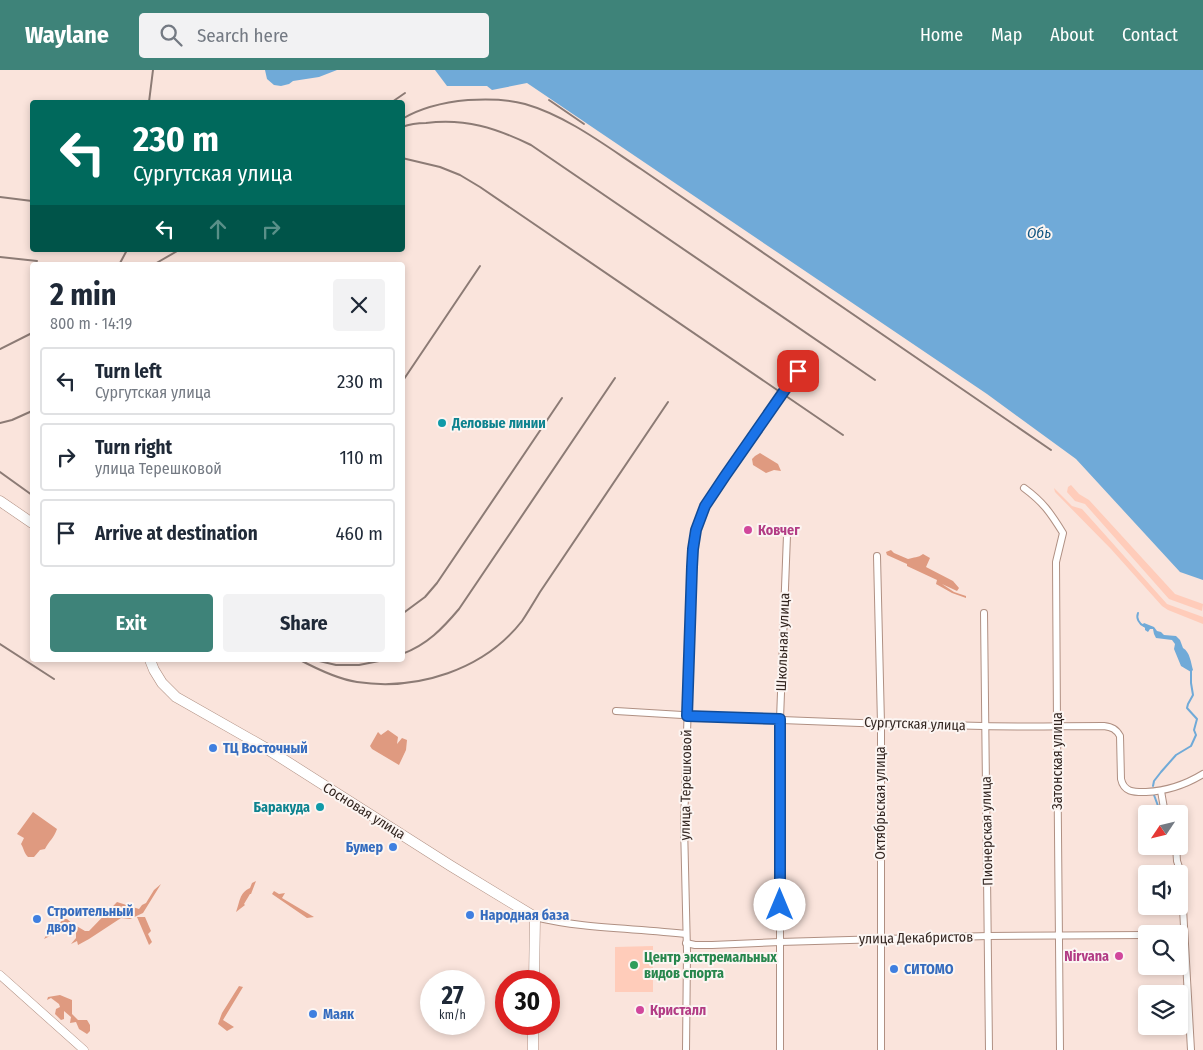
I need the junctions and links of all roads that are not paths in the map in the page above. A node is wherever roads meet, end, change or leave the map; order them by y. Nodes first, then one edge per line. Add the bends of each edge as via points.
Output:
1 (798, 371) dead end
2 (1024, 488) dead end
3 (0, 501) edge
4 (30, 522) edge
5 (787, 535) dead end
6 (877, 556) dead end
7 (984, 612) dead end
8 (151, 662) edge
9 (616, 711) dead end
10 (687, 716) junction
11 (780, 719) junction
12 (880, 724) junction
13 (985, 726) junction
14 (1057, 726) junction
15 (1203, 774) edge
16 (1161, 791) junction
17 (1164, 805) edge
18 (1177, 855) edge
19 (535, 917) junction
20 (1181, 925) edge
21 (686, 934) junction
22 (1138, 935) edge
23 (988, 936) junction
24 (1059, 936) junction
25 (880, 939) junction
26 (780, 942) junction
27 (686, 943) junction
28 (534, 970) edge
29 (0, 975) edge
30 (1184, 975) edge
31 (533, 1035) edge
32 (84, 1050) edge
33 (533, 1050) edge
34 (686, 1050) edge
35 (780, 1050) edge
36 (881, 1050) edge
37 (989, 1050) edge
38 (1060, 1050) edge
39 (1191, 1050) edge

1 - 10 street, улица Терешковой via 715,490 696,530
2 - 14 street, Затонская улица via 1050,512 1063,533 1056,562
3 - 4 main road
5 - 11 street, Школьная улица
6 - 12 street, Октябрьская улица
7 - 13 street, Пионерская улица
8 - 19 main road, Сосновая улица via 156,675 176,697 264,747
9 - 10 street, Сургутская улица
10 - 11 street, Сургутская улица
10 - 21 street, улица Терешковой
11 - 12 street, Сургутская улица
11 - 26 street, Школьная улица
12 - 13 street, Сургутская улица
12 - 25 street, Октябрьская улица
13 - 14 street, Сургутская улица
13 - 23 street, Пионерская улица
14 - 16 street, Сургутская улица via 1104,726 1117,730 1122,784 1135,792
14 - 24 street, Затонская улица
15 - 16 street
16 - 17 street
18 - 20 street via 1181,873
19 - 21 street via 581,926
19 - 28 main road
21 - 27 street, улица Терешковой
22 - 24 street, улица Декабристов
23 - 24 street, улица Декабристов
23 - 25 street, улица Декабристов
23 - 37 street, Пионерская улица
24 - 38 street, Затонская улица
25 - 26 street, улица Декабристов
25 - 36 street, Октябрьская улица
26 - 27 street, улица Декабристов
26 - 35 street, Школьная улица
27 - 34 street, улица Терешковой
29 - 32 street
30 - 39 street
31 - 33 main road

